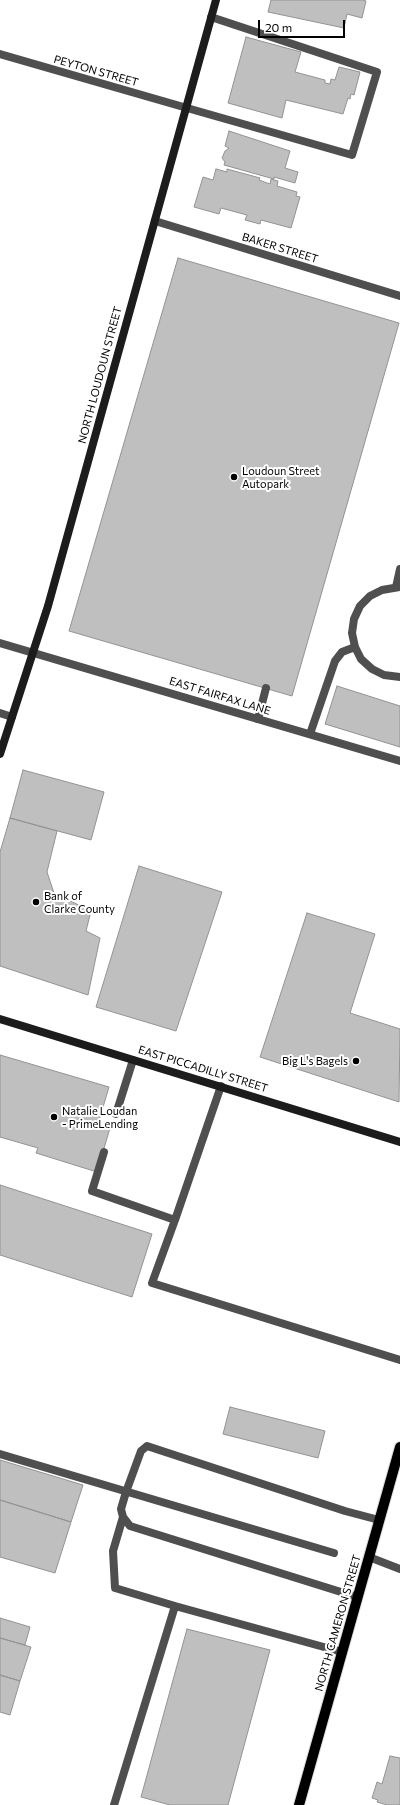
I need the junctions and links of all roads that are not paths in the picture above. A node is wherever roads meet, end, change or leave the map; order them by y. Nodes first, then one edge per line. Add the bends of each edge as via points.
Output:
1 (216, 0) edge
2 (211, 17) junction
3 (0, 54) edge
4 (187, 108) junction
5 (155, 221) junction
6 (400, 296) edge
7 (400, 569) edge
8 (398, 587) edge
9 (0, 643) edge
10 (355, 647) junction
11 (33, 652) junction
12 (400, 677) edge
13 (266, 688) dead end
14 (0, 712) edge
15 (12, 717) junction
16 (258, 719) junction
17 (310, 734) junction
18 (0, 754) edge
19 (400, 761) edge
20 (0, 1019) edge
21 (133, 1060) junction
22 (221, 1086) junction
23 (116, 1114) dead end
24 (400, 1142) edge
25 (104, 1152) dead end
26 (174, 1220) junction
27 (400, 1360) edge
28 (400, 1447) edge
29 (0, 1454) edge
30 (126, 1492) junction
31 (123, 1517) junction
32 (379, 1520) junction
33 (334, 1553) dead end
34 (369, 1557) junction
35 (400, 1569) edge
36 (357, 1597) junction
37 (174, 1606) junction
38 (342, 1652) junction
39 (114, 1805) edge
40 (299, 1805) edge

1 - 2 street, NORTH LOUDOUN STREET
2 - 4 street, NORTH LOUDOUN STREET
2 - 4 street, PEYTON STREET via 376,72 352,155
3 - 4 street, PEYTON STREET
4 - 5 street, NORTH LOUDOUN STREET
5 - 6 street, BAKER STREET
5 - 11 street, NORTH LOUDOUN STREET
7 - 8 street
8 - 10 street via 382,590 370,596 360,606 354,619 352,633
9 - 11 street, EAST FAIRFAX LANE
10 - 12 street via 361,659 372,669 384,675
10 - 17 street via 342,652 335,661
11 - 15 street, NORTH LOUDOUN STREET
11 - 16 street, EAST FAIRFAX LANE
13 - 16 street
14 - 15 street
15 - 18 street, NORTH LOUDOUN STREET
16 - 17 street, EAST FAIRFAX LANE
17 - 19 street, EAST FAIRFAX LANE
20 - 21 street, EAST PICCADILLY STREET
21 - 22 street, EAST PICCADILLY STREET
21 - 23 street
22 - 24 street, EAST PICCADILLY STREET
22 - 26 street
25 - 26 street via 92,1191
26 - 27 street via 152,1283
28 - 32 main road, NORTH CAMERON STREET
29 - 30 street
30 - 31 street via 121,1509
30 - 32 street via 141,1451 147,1446
30 - 33 street
31 - 36 street via 130,1526
31 - 37 street via 113,1551 115,1588
32 - 34 main road, NORTH CAMERON STREET
34 - 35 street
34 - 36 main road, NORTH CAMERON STREET
36 - 38 main road, NORTH CAMERON STREET
37 - 38 street
37 - 39 street
38 - 40 main road, NORTH CAMERON STREET

